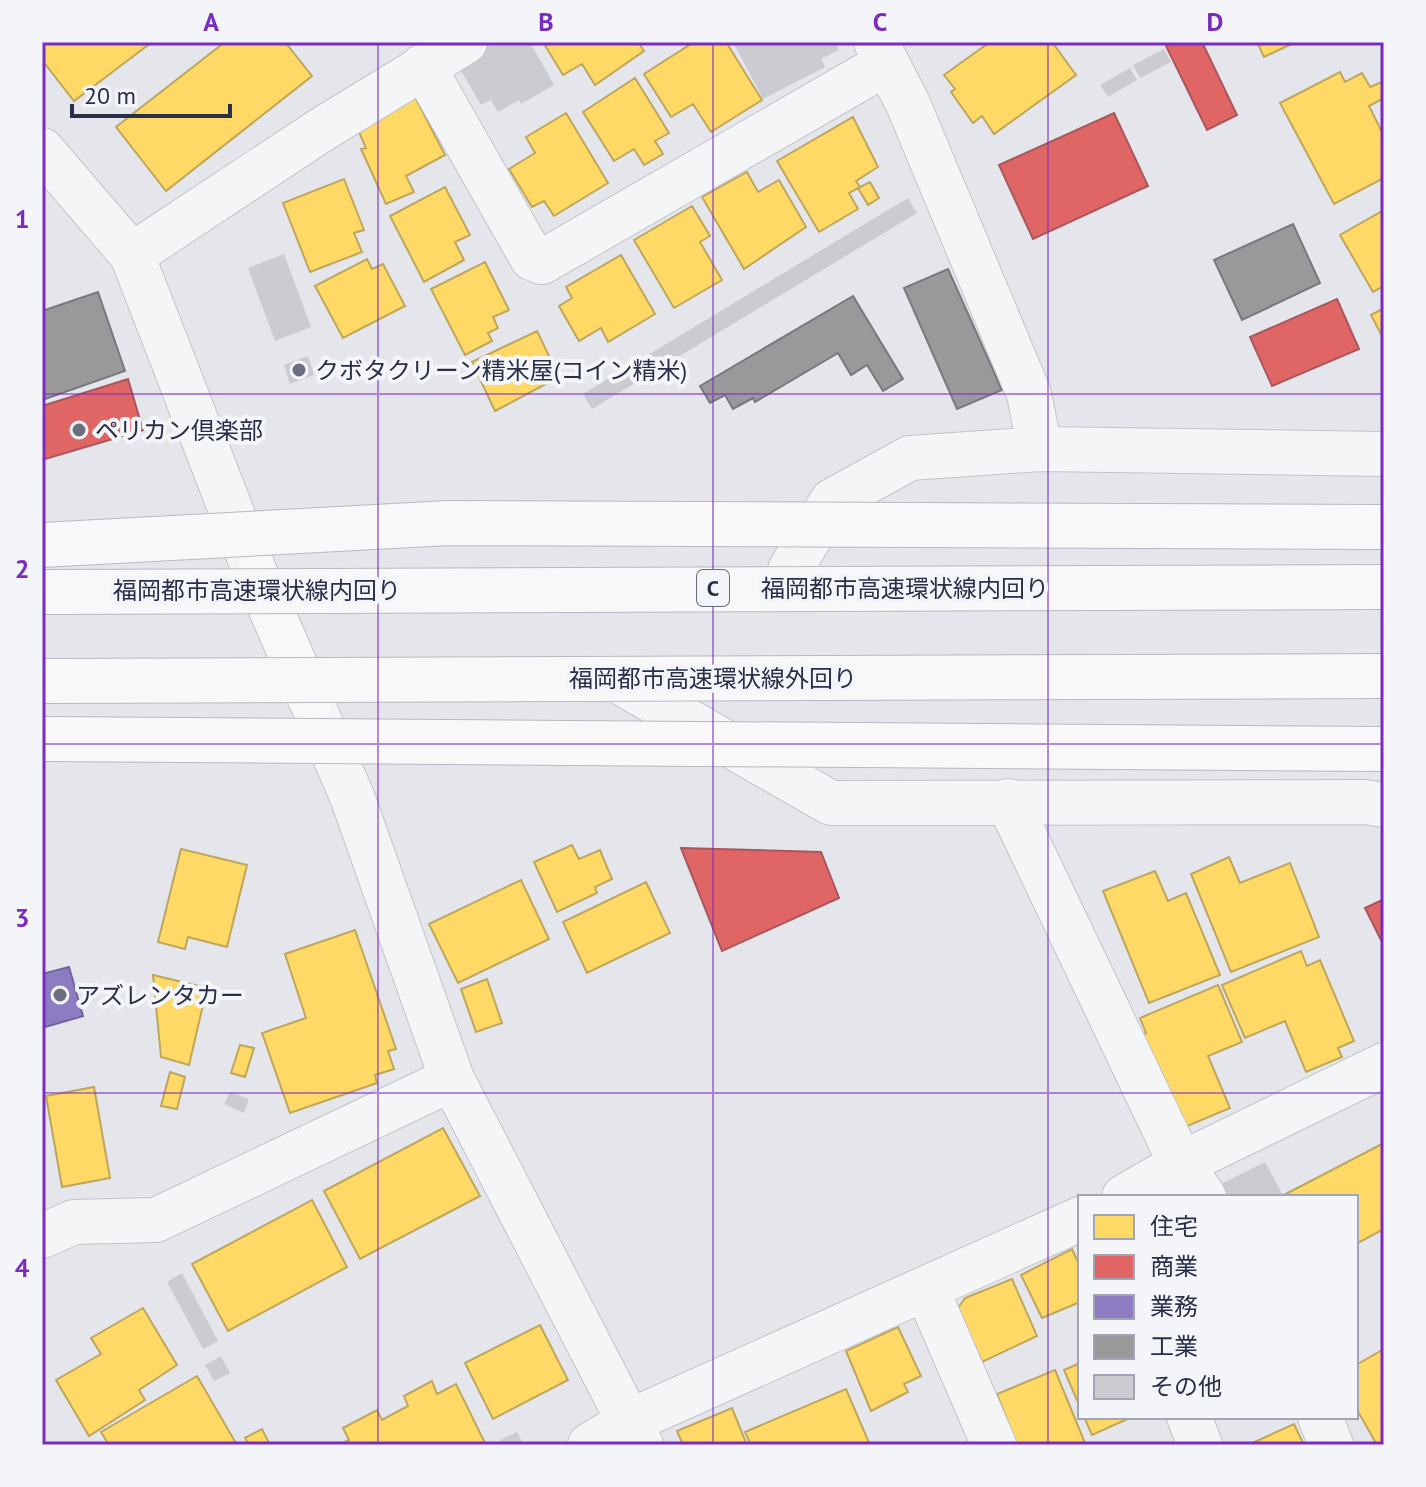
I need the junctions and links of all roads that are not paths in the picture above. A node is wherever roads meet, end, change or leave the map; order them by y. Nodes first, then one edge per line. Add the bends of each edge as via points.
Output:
1 (465, 42) edge
2 (882, 53) edge
3 (423, 66) junction
4 (42, 150) edge
5 (132, 255) junction
6 (1040, 449) junction
7 (1384, 454) edge
8 (1384, 527) edge
9 (42, 545) edge
10 (790, 570) dead end
11 (257, 577) joint
12 (1384, 587) edge
13 (42, 592) edge
14 (1384, 676) edge
15 (42, 681) edge
16 (625, 685) dead end
17 (310, 699) joint
18 (42, 739) edge
19 (1384, 749) edge
20 (1008, 801) junction
21 (1384, 805) edge
22 (1384, 1065) edge
23 (452, 1079) junction
24 (1192, 1180) edge
25 (1132, 1195) edge
26 (1078, 1220) edge
27 (42, 1236) edge
28 (926, 1288) junction
29 (1190, 1419) edge
30 (1321, 1419) edge
31 (634, 1434) edge
32 (590, 1445) edge
33 (994, 1445) edge
34 (1200, 1445) edge
35 (1331, 1445) edge

1 - 3 street
2 - 3 street via 542,262 532,258
2 - 6 street via 1029,394
3 - 5 street
4 - 5 street
5 - 11 street
6 - 7 street
6 - 10 street via 910,458 832,501
8 - 9 main road, bridge via 449,523
11 - 17 main road
12 - 13 main road, 福岡都市高速環状線内回り / C, bridge
14 - 15 main road, 福岡都市高速環状線外回り, bridge
16 - 20 street via 831,803
17 - 23 street via 353,799
18 - 19 main road, bridge
20 - 21 street
20 - 24 street
22 - 24 street
23 - 27 street via 156,1220 74,1222
23 - 31 street
24 - 25 street
26 - 28 street
28 - 31 street
28 - 33 street
29 - 34 street
30 - 35 street
31 - 32 street

